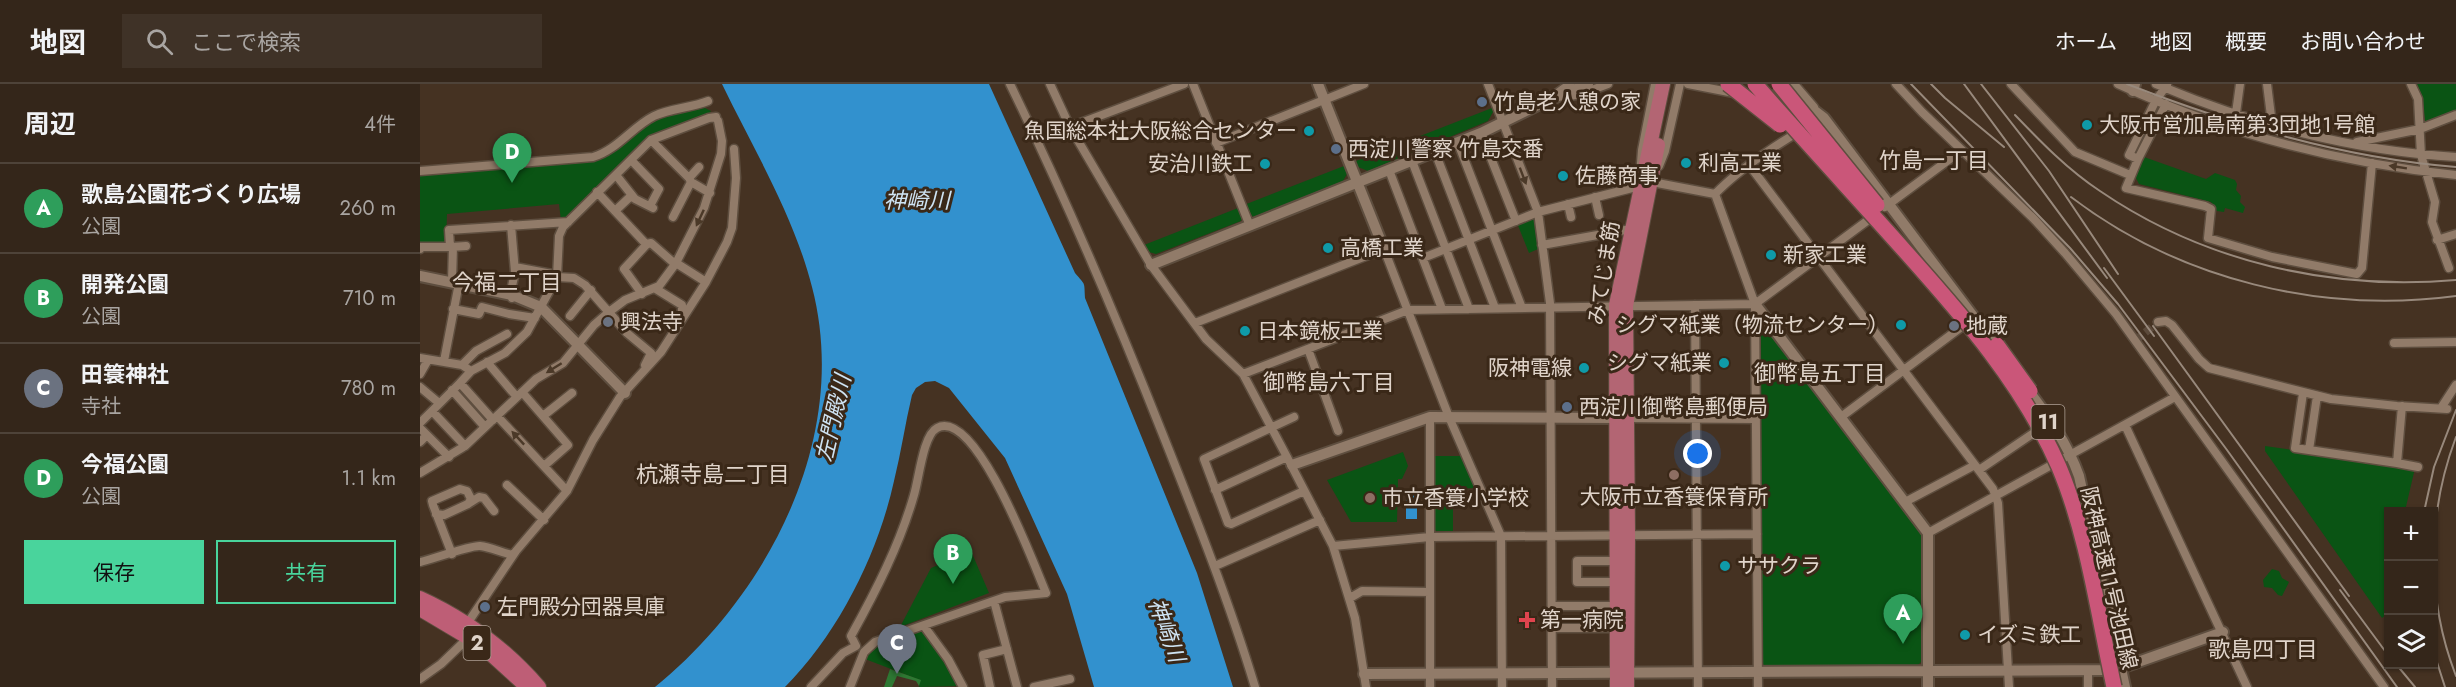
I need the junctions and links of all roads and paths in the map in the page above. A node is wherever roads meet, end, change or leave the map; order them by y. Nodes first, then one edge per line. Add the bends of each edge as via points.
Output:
1 (1010, 84) edge
2 (1050, 84) edge
3 (1184, 84) edge
4 (1193, 84) edge
5 (1318, 84) edge
6 (1364, 84) edge
7 (1488, 84) edge
8 (1570, 84) edge
9 (1588, 84) edge
10 (1608, 84) edge
11 (1671, 84) edge
12 (1680, 84) edge
13 (1688, 84) edge
14 (1728, 84) edge
15 (1755, 84) edge
16 (1768, 84) edge
17 (1778, 84) edge
18 (1896, 84) edge
19 (2011, 84) edge
20 (2118, 84) edge
21 (2156, 84) edge
22 (2240, 84) edge
23 (2267, 84) edge
24 (2411, 84) edge
25 (1656, 85) edge
26 (2167, 86) edge
27 (2134, 87) edge
28 (1793, 91) edge
29 (1324, 99) junction
30 (1546, 100) junction
31 (2156, 100) junction
32 (708, 101) dead end
33 (2166, 104) junction
34 (2236, 113) junction
35 (2456, 115) edge
36 (1824, 118) junction
37 (1503, 121) junction
38 (2272, 124) junction
39 (1070, 127) junction
40 (2143, 128) junction
41 (2420, 129) junction
42 (2152, 132) junction
43 (1481, 133) junction
44 (651, 140) junction
45 (1216, 143) junction
46 (1458, 143) junction
47 (2350, 144) junction
48 (734, 149) dead end
49 (1962, 150) junction
50 (1435, 152) junction
51 (2421, 155) junction
52 (2456, 157) edge
53 (2138, 159) junction
54 (632, 161) junction
55 (1412, 161) junction
56 (2372, 163) junction
57 (1750, 166) junction
58 (699, 167) dead end
59 (1389, 170) junction
60 (420, 171) edge
61 (2427, 172) junction
62 (616, 175) junction
63 (2130, 175) junction
64 (2456, 175) edge
65 (690, 180) junction
66 (1357, 182) junction
67 (1842, 182) junction
68 (1646, 184) junction
69 (597, 192) junction
70 (710, 193) junction
71 (1715, 194) junction
72 (632, 195) junction
73 (1595, 197) junction
74 (1568, 204) junction
75 (1883, 205) junction
76 (615, 211) junction
77 (1538, 212) junction
78 (1599, 214) dead end
79 (673, 217) dead end
80 (1571, 217) dead end
81 (1516, 221) junction
82 (568, 222) junction
83 (511, 225) junction
84 (1250, 226) junction
85 (1492, 230) junction
86 (1631, 230) junction
87 (2456, 234) edge
88 (1469, 239) junction
89 (2438, 240) junction
90 (648, 244) junction
91 (1542, 245) junction
92 (466, 246) dead end
93 (452, 247) junction
94 (1446, 248) junction
95 (420, 249) edge
96 (1384, 249) junction
97 (1819, 257) junction
98 (1422, 258) junction
99 (676, 264) junction
100 (1151, 265) junction
101 (515, 267) junction
102 (2449, 268) dead end
103 (420, 276) edge
104 (557, 276) junction
105 (455, 282) junction
106 (706, 282) junction
107 (656, 289) junction
108 (591, 290) junction
109 (642, 294) junction
110 (512, 297) junction
111 (1755, 304) junction
112 (1695, 305) junction
113 (1621, 306) junction
114 (541, 307) junction
115 (1550, 307) junction
116 (1495, 308) junction
117 (1522, 308) junction
118 (453, 309) junction
119 (1442, 309) junction
120 (1470, 309) junction
121 (1408, 310) junction
122 (609, 312) junction
123 (570, 316) dead end
124 (535, 318) junction
125 (1974, 318) junction
126 (682, 320) junction
127 (2158, 322) dead end
128 (1195, 323) junction
129 (507, 334) dead end
130 (2456, 342) edge
131 (2394, 343) dead end
132 (578, 345) junction
133 (1308, 349) junction
134 (660, 352) junction
135 (650, 353) junction
136 (424, 359) edge
137 (444, 361) junction
138 (487, 362) junction
139 (462, 365) junction
140 (1904, 370) junction
141 (471, 371) junction
142 (642, 373) junction
143 (420, 374) edge
144 (1243, 374) junction
145 (460, 383) junction
146 (2456, 385) edge
147 (420, 387) edge
148 (452, 390) junction
149 (572, 393) dead end
150 (625, 393) junction
151 (2303, 393) junction
152 (519, 394) junction
153 (2317, 396) junction
154 (2175, 397) junction
155 (440, 403) junction
156 (2402, 406) junction
157 (432, 411) junction
158 (543, 416) junction
159 (1294, 417) dead end
160 (1430, 417) junction
161 (1449, 417) junction
162 (1841, 417) junction
163 (496, 418) junction
164 (1551, 418) junction
165 (1620, 418) junction
166 (1696, 418) junction
167 (1756, 418) junction
168 (2051, 420) junction
169 (420, 423) edge
170 (2125, 425) junction
171 (1271, 426) junction
172 (485, 427) junction
173 (1338, 431) dead end
174 (423, 432) edge
175 (420, 442) edge
176 (465, 446) junction
177 (2309, 450) junction
178 (2071, 454) junction
179 (449, 457) junction
180 (1290, 461) junction
181 (2397, 463) junction
182 (544, 466) junction
183 (2418, 467) dead end
184 (1977, 468) junction
185 (420, 473) edge
186 (507, 485) dead end
187 (1215, 490) junction
188 (567, 491) junction
189 (1304, 491) junction
190 (1996, 496) junction
191 (1905, 502) junction
192 (468, 504) junction
193 (494, 511) dead end
194 (436, 514) junction
195 (544, 520) junction
196 (1320, 520) junction
197 (1928, 533) junction
198 (1697, 534) junction
199 (1757, 534) junction
200 (1623, 535) junction
201 (1501, 536) junction
202 (1552, 536) junction
203 (1430, 537) junction
204 (1333, 546) junction
205 (452, 554) junction
206 (513, 555) junction
207 (1618, 561) junction
208 (420, 562) edge
209 (1215, 566) junction
210 (1618, 582) junction
211 (1430, 592) junction
212 (420, 598) edge
213 (1350, 598) junction
214 (994, 601) junction
215 (1552, 606) junction
216 (1617, 606) junction
217 (422, 613) edge
218 (924, 626) junction
219 (1552, 628) junction
220 (1617, 628) junction
221 (468, 631) junction
222 (2223, 632) junction
223 (856, 646) junction
224 (870, 646) junction
225 (1007, 649) junction
226 (2121, 668) junction
227 (2088, 671) junction
228 (1698, 672) junction
229 (1758, 672) junction
230 (1928, 672) junction
231 (2009, 672) junction
232 (1552, 673) junction
233 (1622, 673) junction
234 (1364, 674) junction
235 (1430, 674) junction
236 (1502, 674) junction
237 (420, 679) edge
238 (1070, 679) dead end
239 (527, 687) edge
240 (539, 687) edge
241 (811, 687) edge
242 (850, 687) edge
243 (963, 687) edge
244 (990, 687) edge
245 (1017, 687) edge
246 (1034, 687) edge
247 (1255, 687) edge
248 (1366, 687) edge
249 (1430, 687) edge
250 (1502, 687) edge
251 (1552, 687) edge
252 (1617, 687) edge
253 (1627, 687) edge
254 (1698, 687) edge
255 (1758, 687) edge
256 (1928, 687) edge
257 (2009, 687) edge
258 (2088, 687) edge
259 (2114, 687) edge
260 (2124, 687) edge
261 (2247, 687) edge
262 (2384, 687) edge

1 - 209 street via 1099,277
2 - 39 street
3 - 39 street
4 - 45 street
5 - 29 street
6 - 29 street
7 - 37 street
8 - 30 street
9 - 30 street
10 - 30 street
11 - 68 main road, みてじま筋
12 - 68 street via 1665,151
13 - 36 street via 1794,106
14 - 67 highway, 11, bridge via 1770,116
15 - 67 highway, 阪神高速11号池田線 / 11, bridge
16 - 75 highway, 阪神高速11号池田線 / 11, bridge
17 - 28 highway, bridge
17 - 36 street
18 - 49 street
19 - 63 street via 2075,152
20 - 27 street
21 - 26 street
22 - 34 street
23 - 38 street
24 - 41 street via 2418,99
25 - 68 main road, みてじま筋
26 - 31 street
26 - 34 street
27 - 31 street
28 - 36 street
28 - 75 highway, bridge
29 - 45 street
29 - 66 street
30 - 37 street
31 - 33 street
31 - 40 street
32 - 60 street via 656,115 593,158
33 - 42 street
33 - 56 street via 2273,140
34 - 38 street
35 - 41 street
36 - 57 street
36 - 75 street
37 - 43 street
37 -> 77 street
38 - 47 street
39 - 100 street
40 - 42 street
40 - 53 street via 2129,155
41 - 47 street
41 - 51 street
42 - 53 street
43 - 46 street
43 - 81 street
44 - 54 street
44 - 65 street
44 - 70 street via 717,119 721,154
45 - 84 street
46 - 50 street
46 - 85 street
47 - 51 street
48 - 106 street via 732,228
49 - 75 street
49 - 154 street via 2066,253 2136,340
50 - 55 street
50 - 88 street
51 - 52 street
51 - 61 street
53 - 63 street
54 - 62 street
54 - 72 street via 659,189 652,208
55 - 59 street
55 - 94 street
61 -> 56 street
56 - 63 street via 2362,268 2357,274 2281,260 2208,238 2211,209 2126,189
57 - 71 street
57 - 97 street
58 - 65 street
59 - 66 street
59 - 98 street
61 - 64 street
61 - 89 street via 2435,202 2432,222
62 - 69 street
62 - 72 street
65 - 70 street
65 - 79 street
66 - 84 street
66 - 96 street
67 - 259 highway, 阪神高速11号池田線 / 11, bridge via 1979,337 2039,425 2065,482 2078,523
68 - 71 street
68 - 73 street
68 - 86 main road, みてじま筋
68 - 113 main road, みてじま筋
69 - 76 street
69 - 82 street
70 -> 99 street
71 - 111 street
72 - 76 street
73 - 74 street
73 - 78 street
74 - 77 street
74 - 80 street
75 - 97 street
75 - 125 street
75 - 260 highway, 阪神高速11号池田線 / 11, bridge via 2011,361 2052,430 2074,478 2087,521
76 - 90 street
77 - 81 street
77 - 91 street
81 - 85 street
82 - 83 street
82 - 104 street via 559,236
83 - 93 street via 449,230
83 - 101 street
84 - 100 street
85 - 88 street
85 - 117 street
86 - 91 street
86 - 113 main road, みてじま筋
87 - 89 street
88 - 94 street
88 - 116 street
89 - 102 street
90 - 99 street
90 - 109 street via 624,269
91 - 115 street
92 - 93 street
93 - 95 street
93 - 105 street
94 - 98 street
94 - 120 street
96 - 121 street
96 - 128 street
97 - 111 street
97 - 140 street
98 - 119 street
99 - 106 street
99 - 107 street
100 - 128 street
101 - 104 street
101 - 110 street
103 - 105 street
104 - 108 street via 573,278
104 - 114 street
105 - 110 street
105 - 118 street
106 - 126 street
107 - 109 street
107 - 126 street via 682,305
108 - 122 street
108 - 123 street
109 - 122 street
110 - 114 street
111 - 112 street
111 - 162 street
111 - 167 street
112 - 113 street
112 - 166 street
113 - 115 street
113 - 165 main road, みてじま筋
114 - 124 street
114 - 132 street
115 - 117 street
115 - 164 street
116 - 117 street
116 - 120 street
118 - 124 street via 479,314 482,307
118 - 137 street
119 - 120 street
119 - 121 street
121 - 133 street
121 - 161 street
122 - 132 street
122 - 135 street
124 - 138 street via 515,344
125 - 140 street
125 - 168 street
126 - 134 street
127 - 151 street via 2172,325 2209,368
128 - 144 street
129 - 139 street via 476,351
130 - 131 street
132 - 150 street
132 -> 152 street via 562,363
133 - 144 street
133 - 173 street
134 - 135 street
134 - 142 street
135 - 142 street
136 - 137 street
136 - 143 street
137 - 139 street
138 - 141 street
138 - 152 street
139 - 141 street
140 - 162 street
140 - 184 street
141 - 145 street
142 - 150 street
144 - 171 street
145 - 148 street
145 - 163 street
146 - 156 street via 2444,408
147 - 155 street
148 - 155 street
148 - 172 street
149 - 158 street
150 - 188 street via 593,440
151 - 153 street
151 - 177 street via 2295,448
152 - 158 street
152 - 163 street
153 - 156 street
153 - 177 street
154 - 170 street
154 - 262 street
155 - 157 street
156 - 181 street
157 - 169 street
157 - 176 street
158 - 182 street via 568,445
159 - 171 street
160 - 161 street
160 - 180 street
160 - 203 street
161 - 164 street
161 - 201 street
162 - 191 street
163 - 172 street
182 -> 163 street
164 - 165 street
164 - 202 street
165 - 166 street
165 - 200 main road, みてじま筋
166 - 167 street
166 - 198 street
167 - 199 street
168 - 178 street
168 - 184 street
170 - 178 street
170 - 222 street
171 - 180 street
171 - 187 street via 1203,459
172 - 176 street
174 - 175 street
174 - 179 street
176 - 179 street
177 - 181 street
178 - 190 street
178 - 226 street via 2098,556
179 - 185 street
180 - 187 street
180 - 189 street
181 - 183 street
182 - 188 street
184 - 190 street
184 - 191 street
186 - 195 street via 514,497
187 - 189 street via 1231,524
188 - 195 street
189 - 196 street
190 - 197 street
190 - 231 street
191 - 197 street
192 - 193 street via 484,498
192 - 194 street via 444,515
192 - 194 street via 471,500 467,491 460,489 432,501
194 - 205 street
195 - 206 street
196 - 204 street
196 - 209 street
197 - 230 street
198 - 199 street
198 - 200 street
198 - 228 street
199 - 229 street
200 - 202 street
200 - 207 main road, みてじま筋
200 - 233 main road, みてじま筋
201 - 202 street
201 - 203 street
201 - 236 street
202 - 215 street
203 - 204 street
203 - 211 street
204 - 213 street
205 - 206 street via 482,545
205 - 208 street
206 - 221 street
207 - 210 main road, みてじま筋
207 - 210 street via 1577,561 1577,582
209 - 247 street
210 - 216 main road, みてじま筋
211 - 213 street via 1362,591
211 - 235 street
212 - 221 highway, 2
213 - 234 street
214 - 218 street
214 - 223 street via 1046,593 981,454 957,428 936,428 928,437 914,496 890,558 851,636
214 - 225 street
215 - 216 street
215 - 219 street
216 - 220 main road, みてじま筋
217 - 221 highway, 2
218 - 224 street
218 - 243 street
219 - 220 street
219 - 232 street
220 - 233 main road, みてじま筋
221 - 237 street via 441,664
221 - 239 highway, 2
221 - 240 highway, 2 via 506,653
222 - 226 street
222 - 261 street
223 - 224 street
223 - 241 street via 843,653
224 - 242 street
225 - 244 street via 982,655
225 - 245 street
226 - 227 street
226 - 260 street
227 - 231 street
227 - 258 street
228 - 229 street
228 - 233 street
228 - 254 street
229 - 230 street
229 - 255 street
230 - 231 street
230 - 256 street
231 - 257 street
232 - 233 street
232 - 236 street
232 - 251 street
233 - 252 main road, みてじま筋
233 - 253 main road, みてじま筋
234 - 235 street
234 - 248 street
235 - 236 street
235 - 249 street
236 - 250 street
238 - 246 street

